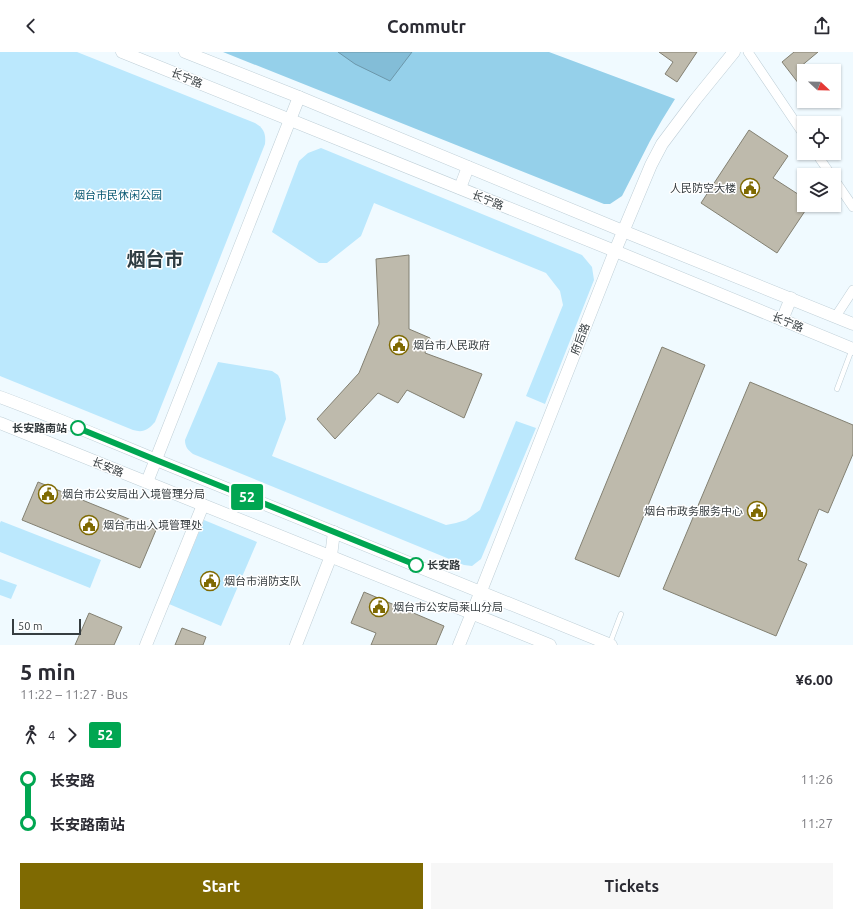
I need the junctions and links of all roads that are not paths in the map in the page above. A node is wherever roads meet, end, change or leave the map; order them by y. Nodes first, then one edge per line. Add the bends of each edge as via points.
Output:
1 (185, 52) edge
2 (734, 52) edge
3 (748, 52) edge
4 (125, 53) edge
5 (299, 97) junction
6 (290, 120) junction
7 (797, 125) edge
8 (468, 167) junction
9 (460, 188) junction
10 (841, 189) edge
11 (853, 207) edge
12 (623, 231) junction
13 (615, 251) junction
14 (853, 290) edge
15 (791, 298) junction
16 (836, 316) junction
17 (782, 320) junction
18 (853, 324) edge
19 (852, 349) edge
20 (837, 389) dead end
21 (0, 397) edge
22 (0, 423) edge
23 (156, 460) junction
24 (147, 482) junction
25 (203, 505) junction
26 (334, 532) junction
27 (331, 556) junction
28 (481, 591) junction
29 (472, 613) junction
30 (621, 614) dead end
31 (146, 645) edge
32 (296, 645) edge
33 (458, 645) edge
34 (550, 645) edge
35 (610, 645) edge

1 - 5 street, 长宁路
2 - 12 street, 府后路 via 662,144
3 - 7 street
4 - 6 street, 长宁路
5 - 6 street
5 - 8 street, 长宁路
6 - 9 street, 长宁路
6 - 23 street
8 - 9 street
8 - 12 street, 长宁路
9 - 13 street, 长宁路
10 - 11 street
12 - 13 street, 府后路
12 - 15 street, 长宁路
13 - 17 street, 长宁路
13 - 28 street, 府后路
14 - 16 street
15 - 16 street, 长宁路
15 - 17 street
16 - 18 street, 长宁路
17 - 19 street, 长宁路
19 - 20 lane
21 - 23 street
22 - 24 street, 长安路
23 - 24 street
23 - 26 street
24 - 25 street, 长安路
25 - 27 street, 长安路
25 - 31 street
26 - 27 street
26 - 28 street
27 - 29 street, 长安路
27 - 32 street
28 - 29 street, 府后路
28 - 35 street
29 - 33 street, 府后路
29 - 34 street, 长安路
30 - 35 lane

